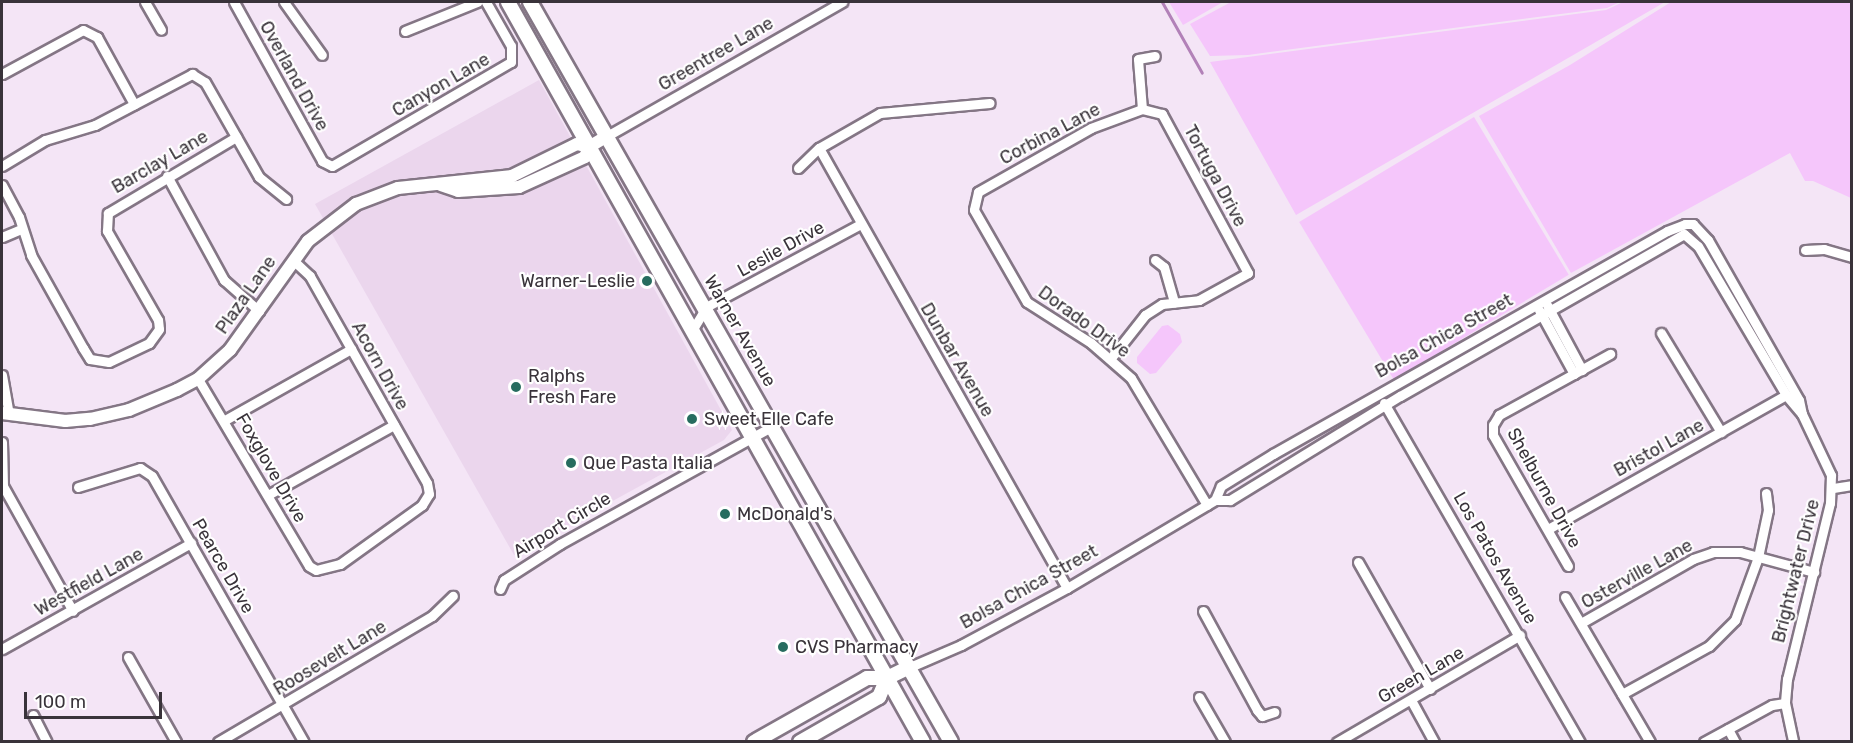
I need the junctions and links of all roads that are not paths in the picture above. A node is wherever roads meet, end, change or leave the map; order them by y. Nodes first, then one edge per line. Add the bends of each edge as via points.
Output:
1 (145, 2) edge
2 (234, 2) edge
3 (284, 2) edge
4 (477, 2) edge
5 (486, 2) edge
6 (508, 2) edge
7 (530, 2) edge
8 (842, 2) edge
9 (160, 30) dead end
10 (405, 31) dead end
11 (322, 55) dead end
12 (1155, 56) dead end
13 (2, 74) edge
14 (134, 104) junction
15 (990, 104) dead end
16 (1142, 110) junction
17 (607, 136) junction
18 (236, 137) junction
19 (589, 147) junction
20 (819, 148) junction
21 (327, 165) joint
22 (2, 166) edge
23 (798, 168) dead end
24 (167, 176) junction
25 (2, 185) edge
26 (978, 192) joint
27 (286, 199) dead end
28 (861, 224) junction
29 (21, 229) junction
30 (1701, 230) joint
31 (2, 237) edge
32 (1698, 246) joint
33 (1805, 250) dead end
34 (1851, 257) edge
35 (293, 260) junction
36 (1155, 260) dead end
37 (1174, 303) junction
38 (1541, 303) junction
39 (706, 308) junction
40 (259, 311) junction
41 (1546, 312) junction
42 (693, 329) junction
43 (1661, 333) dead end
44 (351, 349) junction
45 (1610, 354) dead end
46 (1111, 358) junction
47 (1578, 372) junction
48 (2, 375) edge
49 (198, 379) junction
50 (1376, 395) junction
51 (1786, 395) junction
52 (1387, 406) junction
53 (5, 413) edge
54 (1802, 414) junction
55 (225, 420) junction
56 (394, 425) junction
57 (773, 426) junction
58 (1721, 432) junction
59 (754, 436) junction
60 (3, 442) edge
61 (1851, 485) edge
62 (78, 487) dead end
63 (1833, 488) junction
64 (1766, 493) dead end
65 (268, 495) junction
66 (1211, 503) junction
67 (1548, 529) junction
68 (191, 543) junction
69 (1758, 557) junction
70 (1358, 562) dead end
71 (1568, 566) dead end
72 (316, 570) joint
73 (1814, 572) junction
74 (1067, 588) junction
75 (500, 589) dead end
76 (453, 596) dead end
77 (1565, 597) dead end
78 (73, 611) junction
79 (1203, 611) dead end
80 (1581, 623) junction
81 (1520, 635) junction
82 (2, 649) edge
83 (128, 657) dead end
84 (910, 667) junction
85 (887, 678) junction
86 (1430, 689) junction
87 (1623, 694) junction
88 (1200, 697) dead end
89 (1411, 700) junction
90 (1785, 703) junction
91 (284, 705) junction
92 (1274, 712) dead end
93 (33, 715) dead end
94 (1728, 729) junction
95 (47, 741) edge
96 (176, 741) edge
97 (218, 741) edge
98 (304, 741) edge
99 (754, 741) edge
100 (800, 741) edge
101 (922, 741) edge
102 (951, 741) edge
103 (1225, 741) edge
104 (1338, 741) edge
105 (1434, 741) edge
106 (1580, 741) edge
107 (1650, 741) edge
108 (1704, 741) edge
109 (1735, 741) edge
110 (1792, 741) edge

1 - 9 street
2 - 21 street, Overland Drive
3 - 11 street
4 - 10 street
5 - 21 street, Canyon Lane via 511,45 511,62 332,166
6 - 19 main road
7 - 17 main road, Warner Avenue
8 - 17 street, Greentree Lane
12 - 16 street via 1138,59
13 - 14 street via 82,30 97,37
14 - 18 street via 192,74 205,82
14 - 22 street via 94,125 45,140
15 - 20 street via 880,113
16 - 26 street, Corbina Lane via 1091,128
16 - 37 street, Tortuga Drive via 1162,114 1248,273 1199,300
17 - 19 street, Plaza Lane
17 - 39 main road, Warner Avenue
18 - 24 street, Barclay Lane
18 - 27 street via 259,177
19 - 35 street, Plaza Lane via 577,144 512,176 398,188 356,204 316,232
19 - 42 main road
20 - 23 street
20 - 28 street, Dunbar Avenue
24 - 29 street, Barclay Lane via 113,208 105,220 107,231 158,320 159,329 149,344 108,362 98,363 83,348 31,255
24 - 40 street via 225,280
25 - 29 street
26 - 46 street, Dorado Drive via 973,204 975,216 1027,302
28 - 39 street, Leslie Drive
28 - 74 street, Dunbar Avenue
29 - 31 street
30 - 38 street, Bolsa Chica Street via 1685,224 1667,231
30 - 54 street, Brightwater Drive via 1799,400
32 - 41 street, Bolsa Chica Street via 1684,234 1677,236
32 - 51 street, Brightwater Drive
33 - 34 street via 1824,249
35 - 40 street, Plaza Lane
35 - 44 street, Acorn Drive via 310,276
36 - 37 street via 1164,267
37 - 46 street via 1162,304 1145,315
38 - 41 street
38 - 50 street, Bolsa Chica Street
39 - 42 street, Leslie Drive
39 - 57 main road, Warner Avenue
40 - 49 street, Plaza Lane via 230,350
41 - 47 street
41 - 52 street, Bolsa Chica Street
42 - 59 main road
43 - 58 street
44 - 55 street
44 - 56 street, Acorn Drive
45 - 47 street
46 - 66 street, Dorado Drive via 1138,387
47 - 67 street, Shelburne Drive via 1499,415 1493,425 1493,435
48 - 53 street
49 - 53 street, Plaza Lane via 108,416 65,421
49 - 55 street, Foxglove Drive
50 - 52 street, Los Patos Avenue
50 - 66 street, Bolsa Chica Street via 1221,486
51 - 54 street, Brightwater Drive
51 - 58 street, Bristol Lane
52 - 66 street, Bolsa Chica Street via 1230,501
52 - 81 street, Los Patos Avenue
54 - 63 street, Brightwater Drive via 1824,454
55 - 65 street, Foxglove Drive
56 - 65 street
56 - 72 street, Acorn Drive via 427,483 429,494 422,505 339,564
57 - 59 street, Airport Circle
57 - 84 main road, Warner Avenue
58 - 67 street, Bristol Lane
59 - 75 street, Airport Circle via 560,544 504,580
59 - 85 main road
60 - 78 street via 3,486
61 - 63 street
62 - 68 street, Pearce Drive via 140,468 152,476
63 - 73 street, Brightwater Drive
64 - 69 street via 1768,510
65 - 72 street, Foxglove Drive via 303,560
66 - 74 street, Bolsa Chica Street
67 - 71 street, Shelburne Drive
68 - 78 street, Westfield Lane
68 - 91 street, Pearce Drive
69 - 73 street, Osterville Lane
69 - 80 street, Osterville Lane via 1731,550 1703,555
69 - 87 street via 1745,602 1724,634
70 - 86 street
73 - 90 street, Brightwater Drive via 1787,679
74 - 84 street, Bolsa Chica Street
76 - 91 street, Roosevelt Lane via 432,616
77 - 80 street
78 - 82 street, Westfield Lane
79 - 92 street via 1257,710 1262,716
80 - 87 street
81 - 86 street, Green Lane
81 - 106 street, Los Patos Avenue
83 - 96 street
84 - 85 main road, Bolsa Chica Street
84 - 102 main road, Warner Avenue
85 - 99 main road, Bolsa Chica Street via 867,678
85 - 100 main road, Bolsa Chica Street via 879,697
85 - 101 main road
86 - 89 street, Green Lane
87 - 107 street
88 - 103 street
89 - 104 street, Green Lane
89 - 105 street
90 - 94 street via 1772,705
90 - 110 street, Brightwater Drive
91 - 97 street, Roosevelt Lane
91 - 98 street, Pearce Drive
93 - 95 street
94 - 108 street
94 - 109 street

